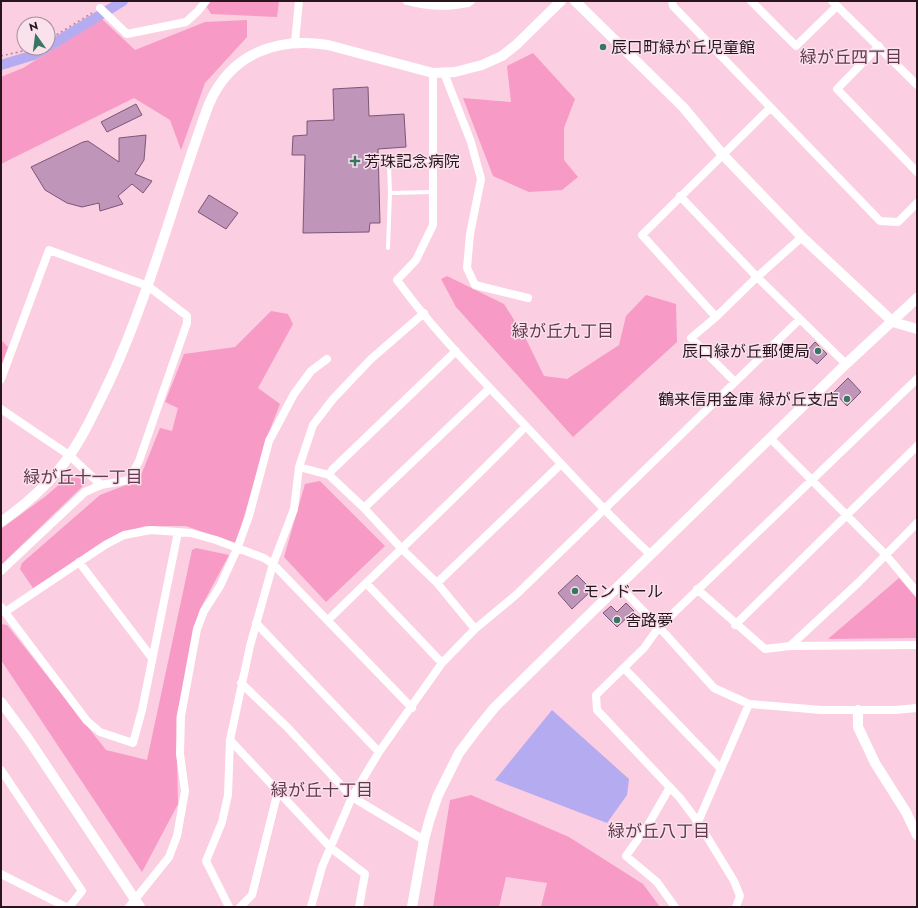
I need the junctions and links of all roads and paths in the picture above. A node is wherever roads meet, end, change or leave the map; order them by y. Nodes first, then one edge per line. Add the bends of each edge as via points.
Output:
1 (206, 1) edge
2 (298, 1) edge
3 (408, 1) edge
4 (471, 1) edge
5 (561, 1) edge
6 (575, 1) edge
7 (672, 1) edge
8 (752, 1) edge
9 (439, 4) edge
10 (835, 4) edge
11 (100, 8) joint
12 (56, 35) edge
13 (295, 42) junction
14 (879, 46) junction
15 (16, 53) edge
16 (1, 56) edge
17 (433, 73) junction
18 (444, 73) junction
19 (917, 85) edge
20 (770, 108) junction
21 (723, 155) junction
22 (433, 160) junction
23 (917, 172) edge
24 (434, 192) junction
25 (390, 194) junction
26 (680, 196) junction
27 (917, 203) edge
28 (802, 237) junction
29 (388, 248) dead end
30 (757, 277) junction
31 (148, 286) junction
32 (528, 298) dead end
33 (917, 298) edge
34 (424, 313) junction
35 (716, 317) junction
36 (800, 319) junction
37 (892, 322) junction
38 (917, 329) edge
39 (456, 351) junction
40 (327, 359) dead end
41 (846, 364) junction
42 (1, 379) edge
43 (917, 379) edge
44 (734, 382) junction
45 (490, 388) junction
46 (1, 409) edge
47 (526, 426) junction
48 (771, 439) junction
49 (917, 446) edge
50 (69, 455) junction
51 (562, 464) junction
52 (299, 467) junction
53 (329, 475) junction
54 (812, 480) junction
55 (101, 485) junction
56 (364, 508) junction
57 (605, 510) junction
58 (847, 516) junction
59 (1, 522) edge
60 (917, 523) edge
61 (178, 532) junction
62 (237, 548) junction
63 (400, 548) junction
64 (886, 554) junction
65 (652, 555) junction
66 (79, 562) junction
67 (273, 564) junction
68 (1, 571) edge
69 (366, 583) junction
70 (437, 583) junction
71 (619, 586) junction
72 (697, 589) junction
73 (917, 591) edge
74 (3, 610) edge
75 (328, 620) junction
76 (256, 623) junction
77 (736, 625) junction
78 (659, 627) junction
79 (475, 629) junction
80 (917, 645) edge
81 (790, 646) junction
82 (152, 658) junction
83 (442, 663) junction
84 (624, 668) junction
85 (241, 683) junction
86 (1, 702) edge
87 (749, 704) junction
88 (412, 708) junction
89 (917, 708) edge
90 (858, 710) junction
91 (230, 740) junction
92 (379, 752) junction
93 (721, 769) junction
94 (1, 770) edge
95 (670, 787) junction
96 (278, 792) junction
97 (352, 797) junction
98 (698, 822) junction
99 (917, 835) edge
100 (424, 840) junction
101 (331, 848) junction
102 (1, 874) edge
103 (67, 907) edge
104 (129, 907) edge
105 (140, 907) edge
106 (229, 907) edge
107 (240, 907) edge
108 (311, 907) edge
109 (359, 907) edge
110 (412, 907) edge
111 (675, 907) edge
112 (736, 907) edge

1 - 11 street via 186,22 128,34
2 - 13 street
3 - 9 street via 417,4
4 - 9 street via 444,8
5 - 18 street via 502,56 482,65
6 - 21 street via 683,107
7 - 20 street via 673,6
8 - 10 street via 796,46
10 - 14 street
11 - 12 path
13 - 17 street via 328,44
13 - 31 street via 260,50 248,57 235,66 214,94 186,168
14 - 19 street
14 - 23 street via 837,88
15 - 16 path
17 - 18 street
17 - 22 street
18 - 32 street via 471,142 481,179 470,234 467,268 475,285
20 - 21 street
20 - 27 street via 880,221 898,222
21 - 26 street
21 - 28 street
22 - 24 street
22 - 25 lane via 401,161 389,166
24 - 25 lane
24 - 34 street via 433,225 416,260 397,280
25 - 29 lane
26 - 30 street
26 - 35 street via 642,236
28 - 30 street
28 - 37 street
30 - 35 street
30 - 36 street
31 - 42 street via 50,250
31 - 50 street via 125,346 96,409 84,434
31 - 55 street via 187,316 187,323 139,461 129,480
33 - 37 street
34 - 39 street
34 - 52 street via 371,359 333,399 313,425
35 - 44 street via 691,338
36 - 41 street
36 - 44 street
37 - 38 street
37 - 41 street
39 - 45 street
39 - 53 street
40 - 62 street via 311,371 294,394 270,441 249,516
41 - 48 street
43 - 54 street
44 - 57 street
45 - 47 street
45 - 56 street
46 - 50 street
47 - 51 street
47 - 63 street via 477,477
48 - 54 street
48 - 65 street
49 - 58 street
50 - 55 street
50 - 59 street via 33,496
51 - 57 street
51 - 70 street
52 - 53 street
52 - 67 street via 294,509
53 - 56 street
54 - 58 street
54 - 72 street
55 - 68 street via 85,492
56 - 63 street
57 - 65 street
57 - 79 street via 517,594
58 - 64 street
58 - 77 street
60 - 64 street
61 - 62 street via 216,540
61 - 66 street via 151,530 124,535
61 - 82 street
62 - 67 street
62 - 104 street via 197,629 181,716 180,754 184,791 177,836 164,864
63 - 69 street
63 - 70 street
64 - 73 street
64 - 81 street
65 - 71 street
66 - 74 street
66 - 82 street
67 - 75 street
67 - 76 street
69 - 75 street
69 - 83 street
70 - 79 street
71 - 78 street
71 - 100 street via 495,707 477,729 459,753 445,780
72 - 77 street
72 - 78 street
74 - 82 street via 87,721 100,732 133,744
75 - 88 street
76 - 85 street
76 - 92 street
77 - 81 street via 765,649
78 - 84 street via 644,648
78 - 87 street via 714,688
79 - 83 street
80 - 81 street
83 - 88 street
84 - 93 street
84 - 95 street via 596,695 597,710
85 - 91 street
85 - 97 street via 287,727
86 - 105 street
87 - 90 street via 794,709
87 - 93 street
88 - 92 street
89 - 90 street
90 - 99 street via 858,727 875,763 906,812
91 - 96 street
91 - 106 street via 228,795 222,822 206,861
92 - 97 street
93 - 98 street
94 - 103 street via 82,891
95 - 98 street
95 - 111 street via 626,856 657,882
96 - 101 street
96 - 107 street via 252,895
97 - 100 street
97 - 101 street
98 - 112 street via 734,881 740,896
100 - 110 street
101 - 108 street via 322,867
101 - 109 street via 365,874
102 - 103 street

